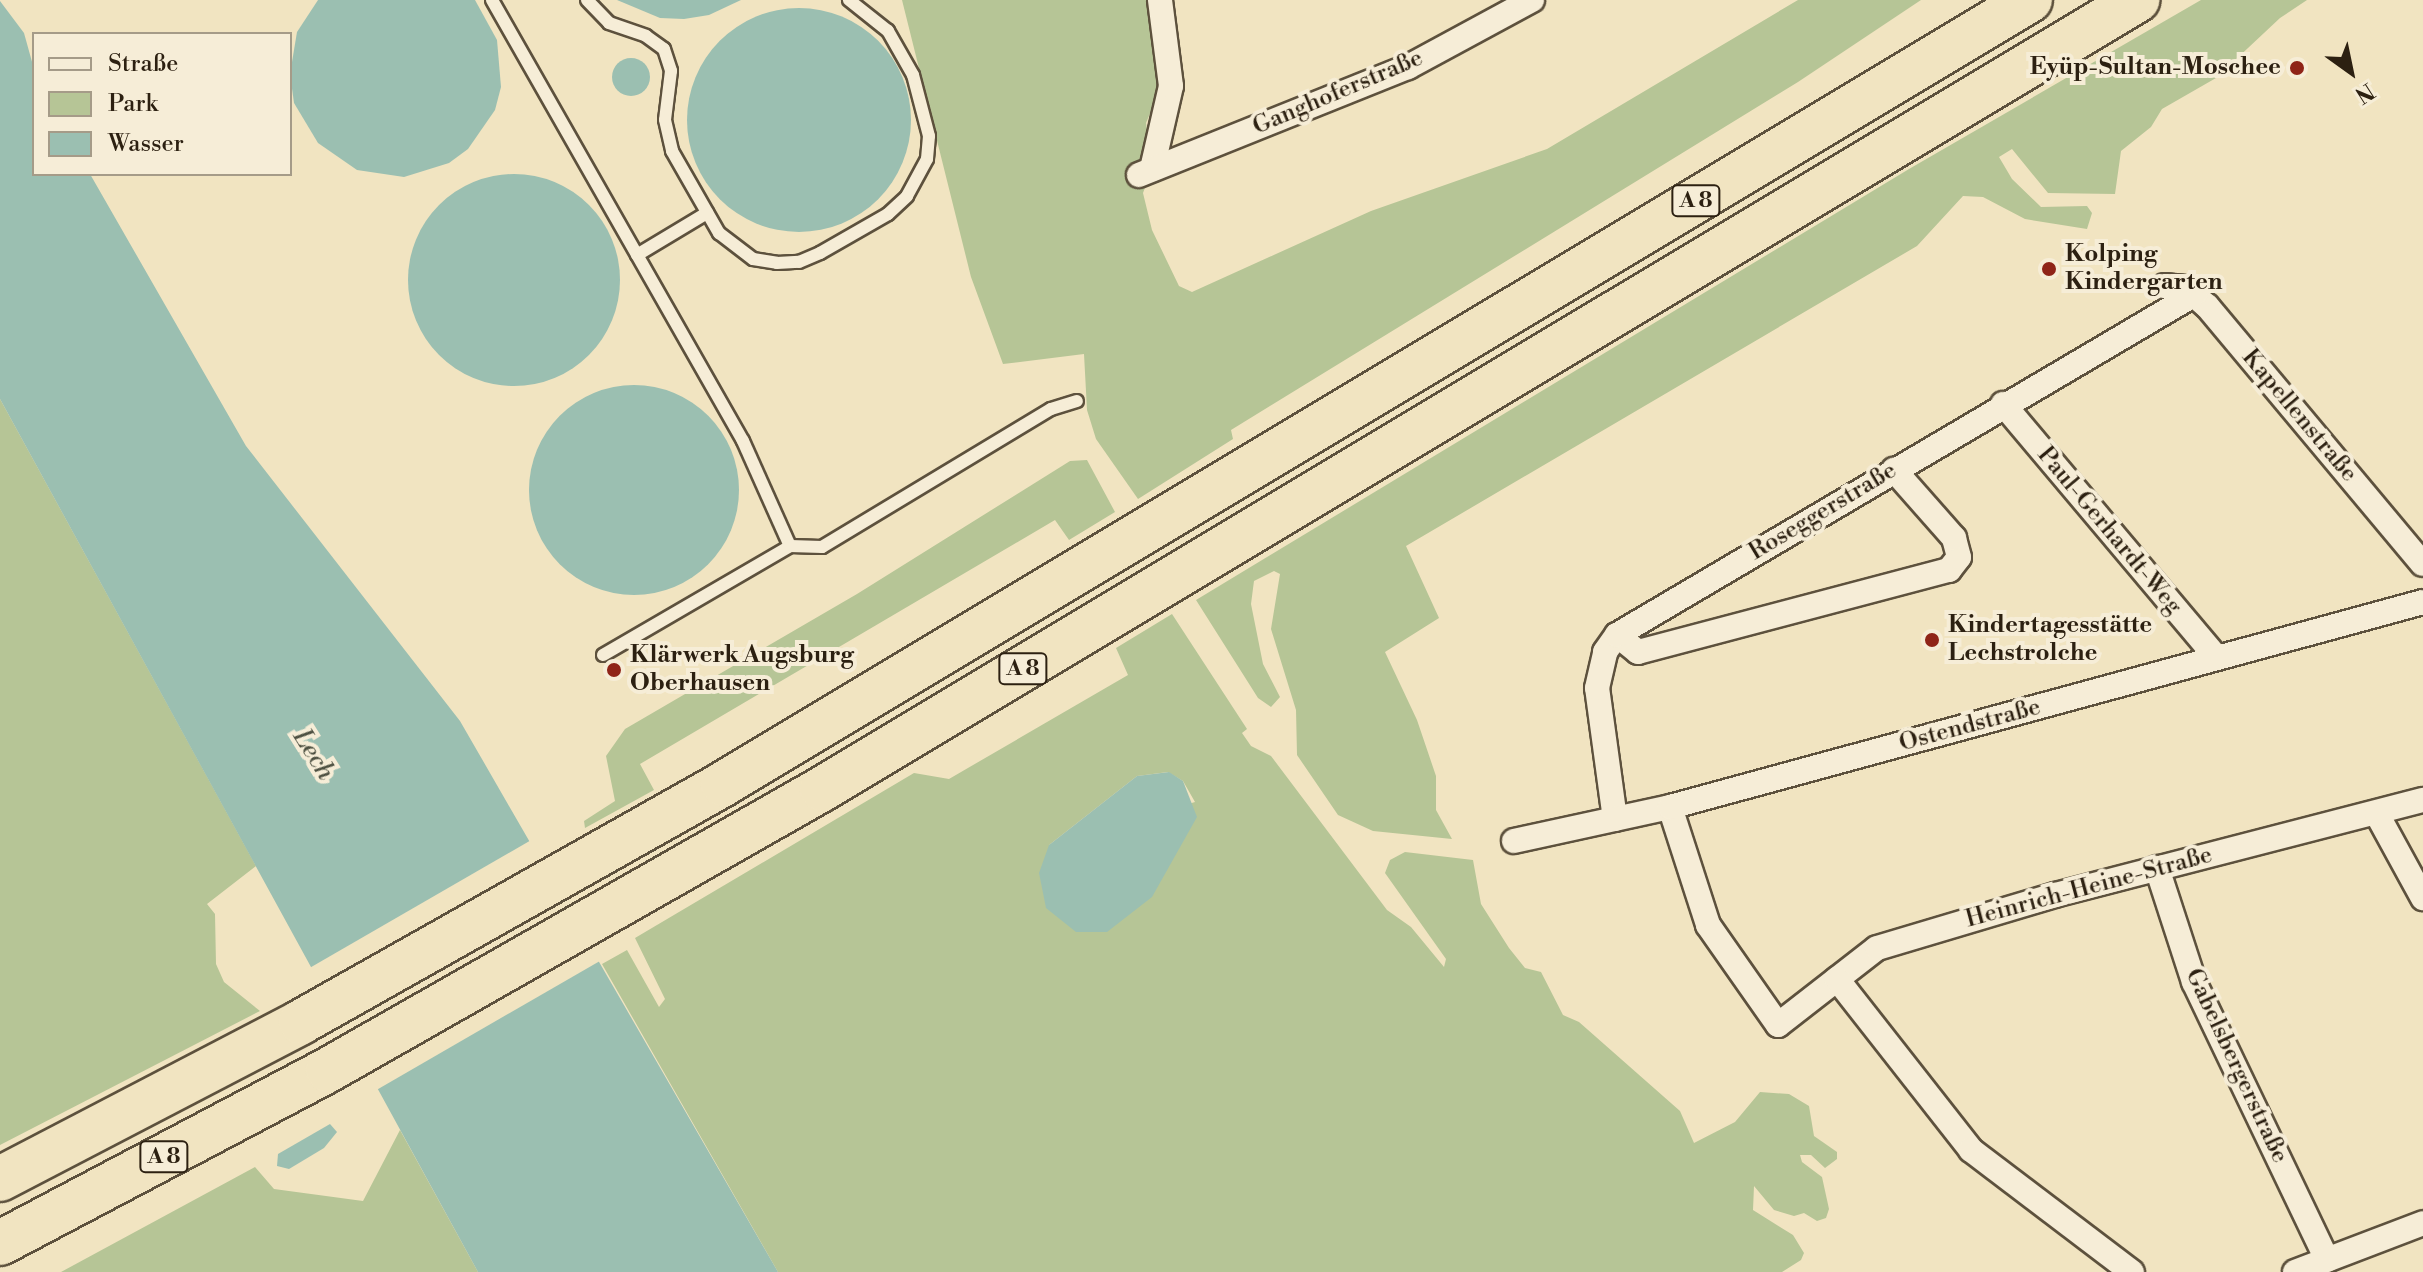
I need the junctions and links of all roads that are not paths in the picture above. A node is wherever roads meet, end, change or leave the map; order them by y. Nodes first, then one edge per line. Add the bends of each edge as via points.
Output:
1 (492, 0) edge
2 (587, 0) edge
3 (849, 0) edge
4 (1160, 0) edge
5 (1532, 0) edge
6 (2030, 0) edge
7 (2137, 0) edge
8 (707, 213) junction
9 (637, 255) junction
10 (2164, 286) dead end
11 (2195, 294) junction
12 (1077, 401) dead end
13 (2003, 404) junction
14 (1894, 470) junction
15 (790, 546) junction
16 (2423, 564) edge
17 (2423, 602) edge
18 (1617, 635) junction
19 (603, 655) dead end
20 (2215, 656) junction
21 (2423, 800) edge
22 (1670, 807) junction
23 (2377, 814) junction
24 (1615, 819) junction
25 (1514, 841) dead end
26 (2157, 868) junction
27 (2423, 898) edge
28 (1837, 979) junction
29 (0, 1179) edge
30 (2423, 1223) edge
31 (0, 1243) edge
32 (2327, 1260) junction
33 (2132, 1272) edge
34 (2295, 1272) edge

1 - 9 lane
2 - 8 lane via 609,23 646,36 664,49 671,71 667,136
3 - 8 lane via 888,31 922,97 927,159 907,196 888,214 799,262 753,259 719,233
4 - 5 street, Ganghoferstraße via 1171,86 1146,172 1408,67
6 - 29 highway, A 8 via 1190,508 600,854 301,1022
7 - 31 highway, A 8 via 627,902 328,1070
8 - 9 lane
9 - 15 lane via 743,441
10 - 11 street via 2178,285
11 - 13 street, Roseggerstraße
11 - 16 street, Kapellenstraße
12 - 15 lane via 1051,409 822,547
13 - 14 street, Roseggerstraße
13 - 20 street, Paul-Gerhardt-Weg
14 - 18 street, Roseggerstraße
14 - 18 street via 1954,538 1959,557 1949,570 1638,652
15 - 19 lane
17 - 20 street, Ostendstraße
18 - 24 street via 1605,652 1597,688
20 - 22 street, Ostendstraße
21 - 23 street, Heinrich-Heine-Straße
22 - 24 street, Ostendstraße
22 - 28 street, Heinrich-Heine-Straße via 1708,925 1778,1025
23 - 26 street, Heinrich-Heine-Straße
23 - 27 street
24 - 25 street, Ostendstraße
26 - 28 street, Heinrich-Heine-Straße via 1877,948
26 - 32 street, Gabelsbergerstraße via 2194,982
28 - 33 street via 1971,1150
30 - 32 street
32 - 34 street

